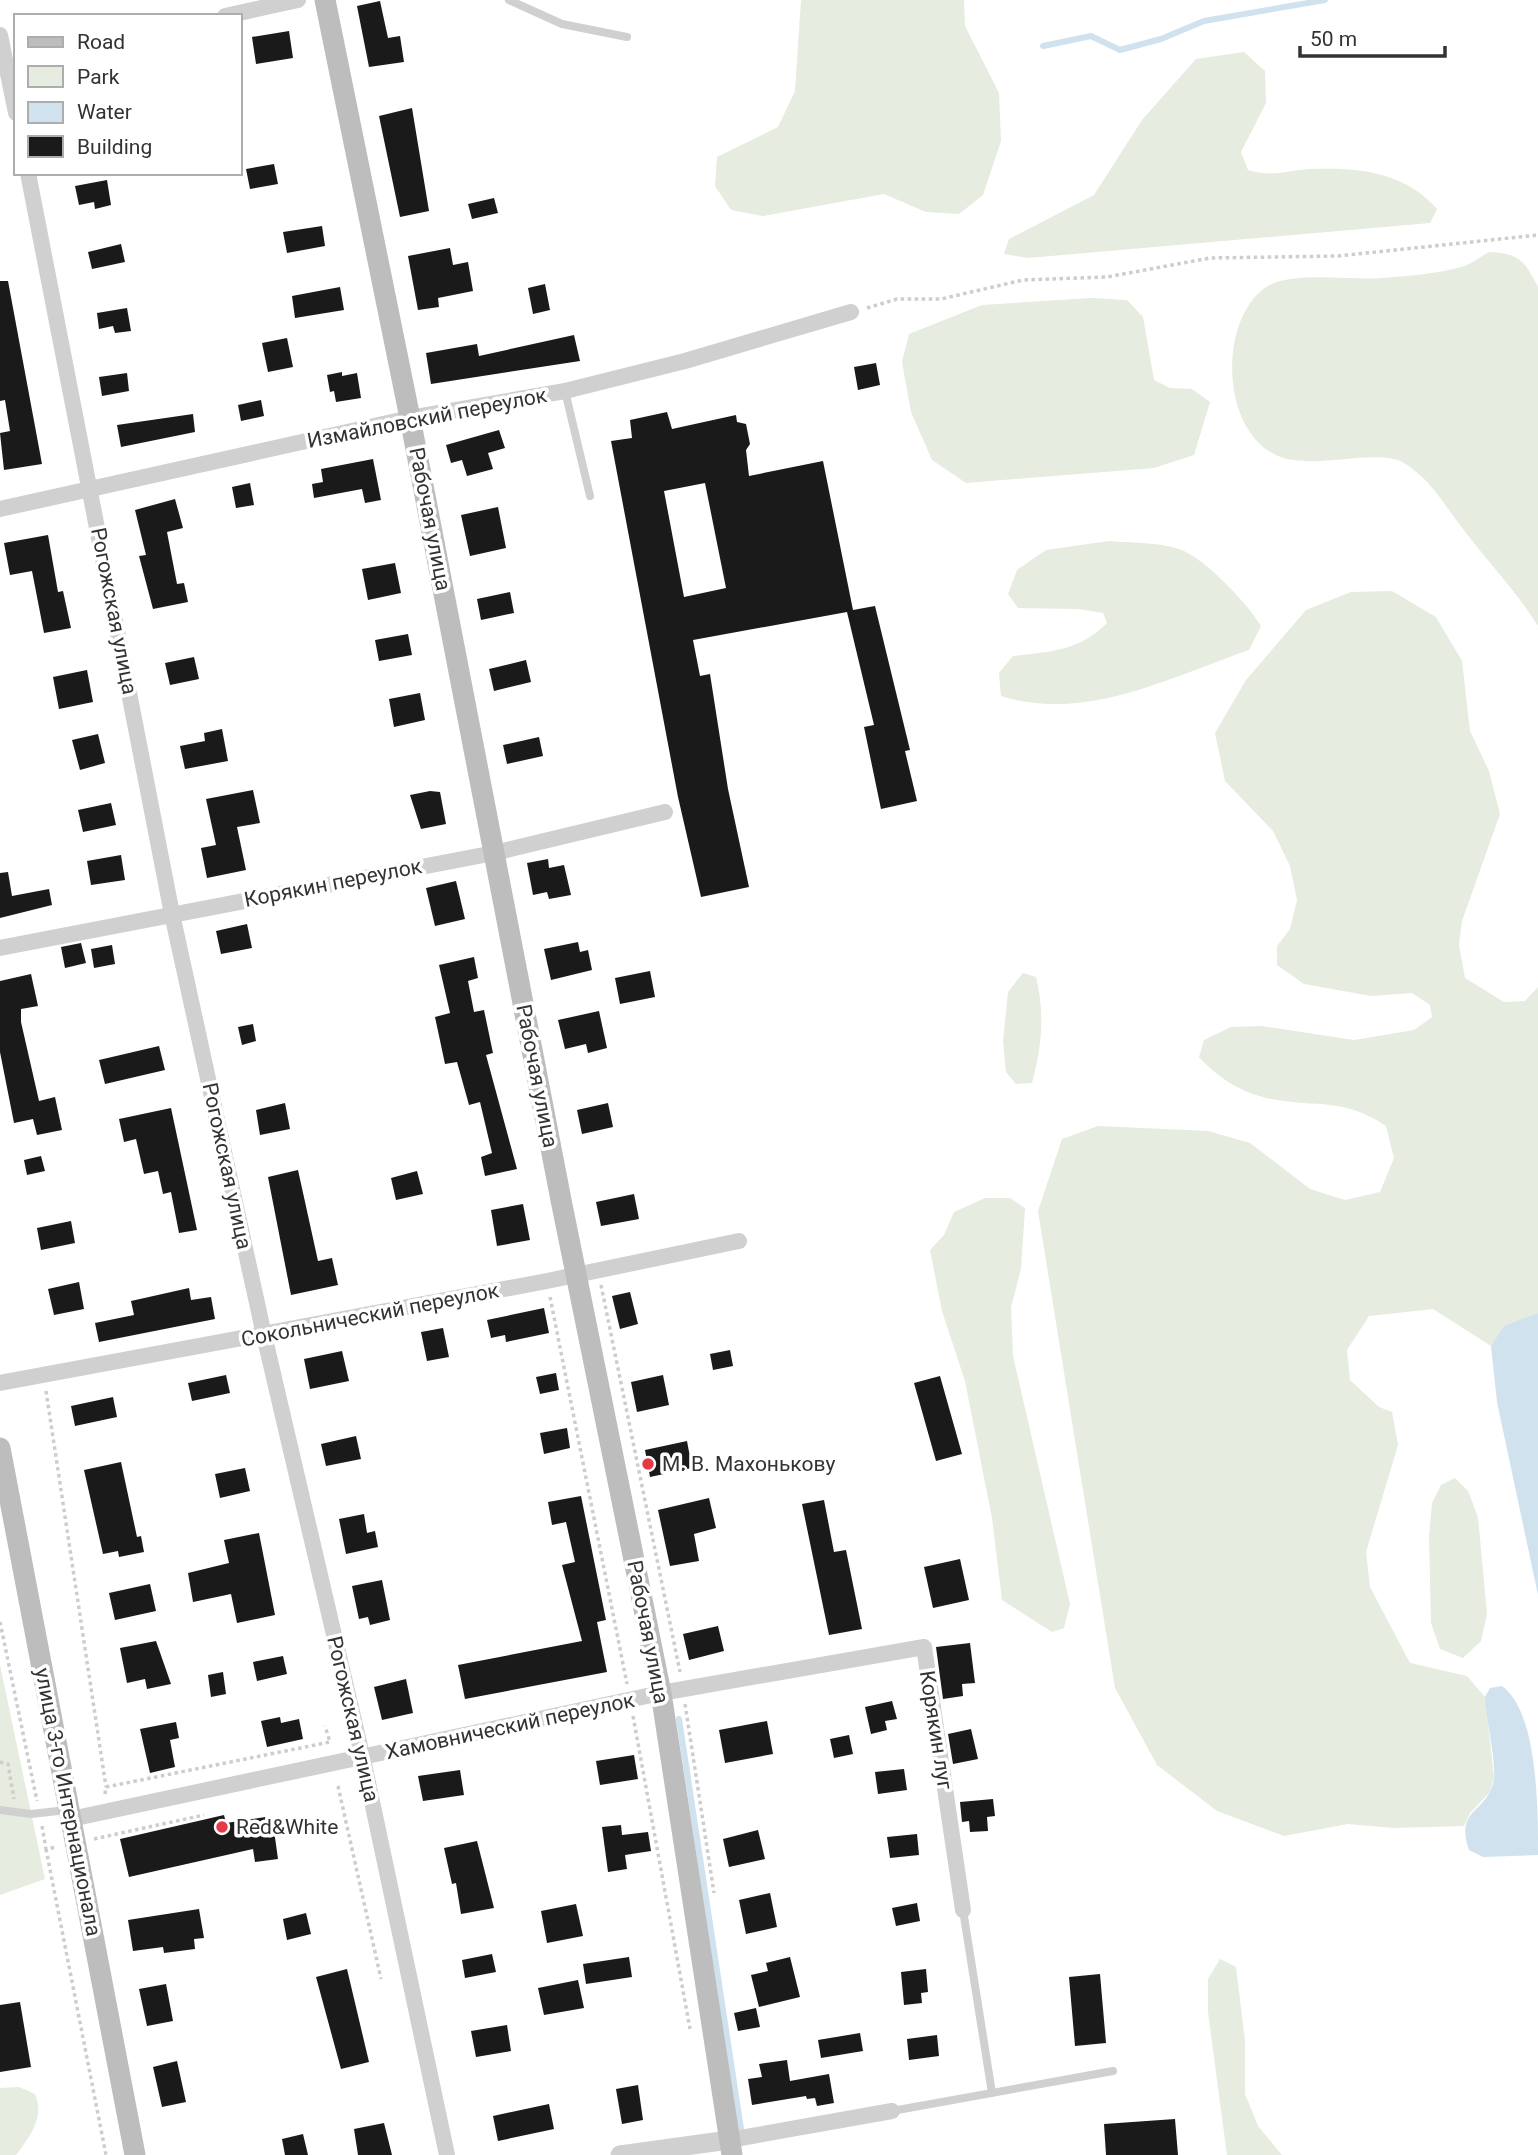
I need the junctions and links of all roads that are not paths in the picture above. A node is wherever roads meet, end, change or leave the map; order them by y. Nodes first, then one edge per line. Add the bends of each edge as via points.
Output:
1 (298, 0) edge
2 (325, 0) edge
3 (509, 0) edge
4 (234, 14) edge
5 (0, 35) edge
6 (627, 37) dead end
7 (7, 63) edge
8 (14, 102) edge
9 (28, 175) edge
10 (851, 312) road end
11 (565, 391) junction
12 (410, 418) junction
13 (91, 488) junction
14 (590, 496) dead end
15 (0, 509) edge
16 (665, 812) dead end
17 (494, 853) junction
18 (172, 914) junction
19 (0, 948) edge
20 (739, 1241) dead end
21 (576, 1276) junction
22 (264, 1335) junction
23 (0, 1383) edge
24 (0, 1448) edge
25 (662, 1693) junction
26 (363, 1759) junction
27 (0, 1810) edge
28 (70, 1814) junction
29 (963, 1910) joint
30 (1113, 2071) dead end
31 (992, 2093) junction
32 (891, 2111) joint
33 (731, 2147) edge
34 (135, 2155) edge
35 (447, 2155) edge
36 (620, 2155) edge

1 - 4 street
2 - 12 main road, Рабочая улица
3 - 6 lane via 562,24
5 - 7 street
7 - 8 street
9 - 13 street, Рогожская улица
10 - 11 street, Измайловский переулок
11 - 12 street, Измайловский переулок
11 - 14 lane
12 - 13 street, Измайловский переулок
12 - 17 main road, Рабочая улица
13 - 15 street, Измайловский переулок
13 - 18 street, Рогожская улица
16 - 17 street, Корякин переулок
17 - 18 street, Корякин переулок
17 - 21 main road, Рабочая улица
18 - 19 street, Корякин переулок
18 - 22 street, Рогожская улица
20 - 21 street, Сокольнический переулок
21 - 22 street, Сокольнический переулок
21 - 25 main road, Рабочая улица
22 - 23 street, Сокольнический переулок
22 - 26 street, Рогожская улица
24 - 28 main road, улица 3-го Интернационала
25 - 26 street, Хамовнический переулок
25 - 29 street, Корякин луг via 924,1647
25 - 33 main road, Рабочая улица
26 - 28 street, Хамовнический переулок via 100,1813
26 - 35 street, Рогожская улица
27 - 28 lane
28 - 34 main road, улица 3-го Интернационала via 85,1841
29 - 31 lane
30 - 31 lane
31 - 32 lane
32 - 33 street
33 - 36 street

